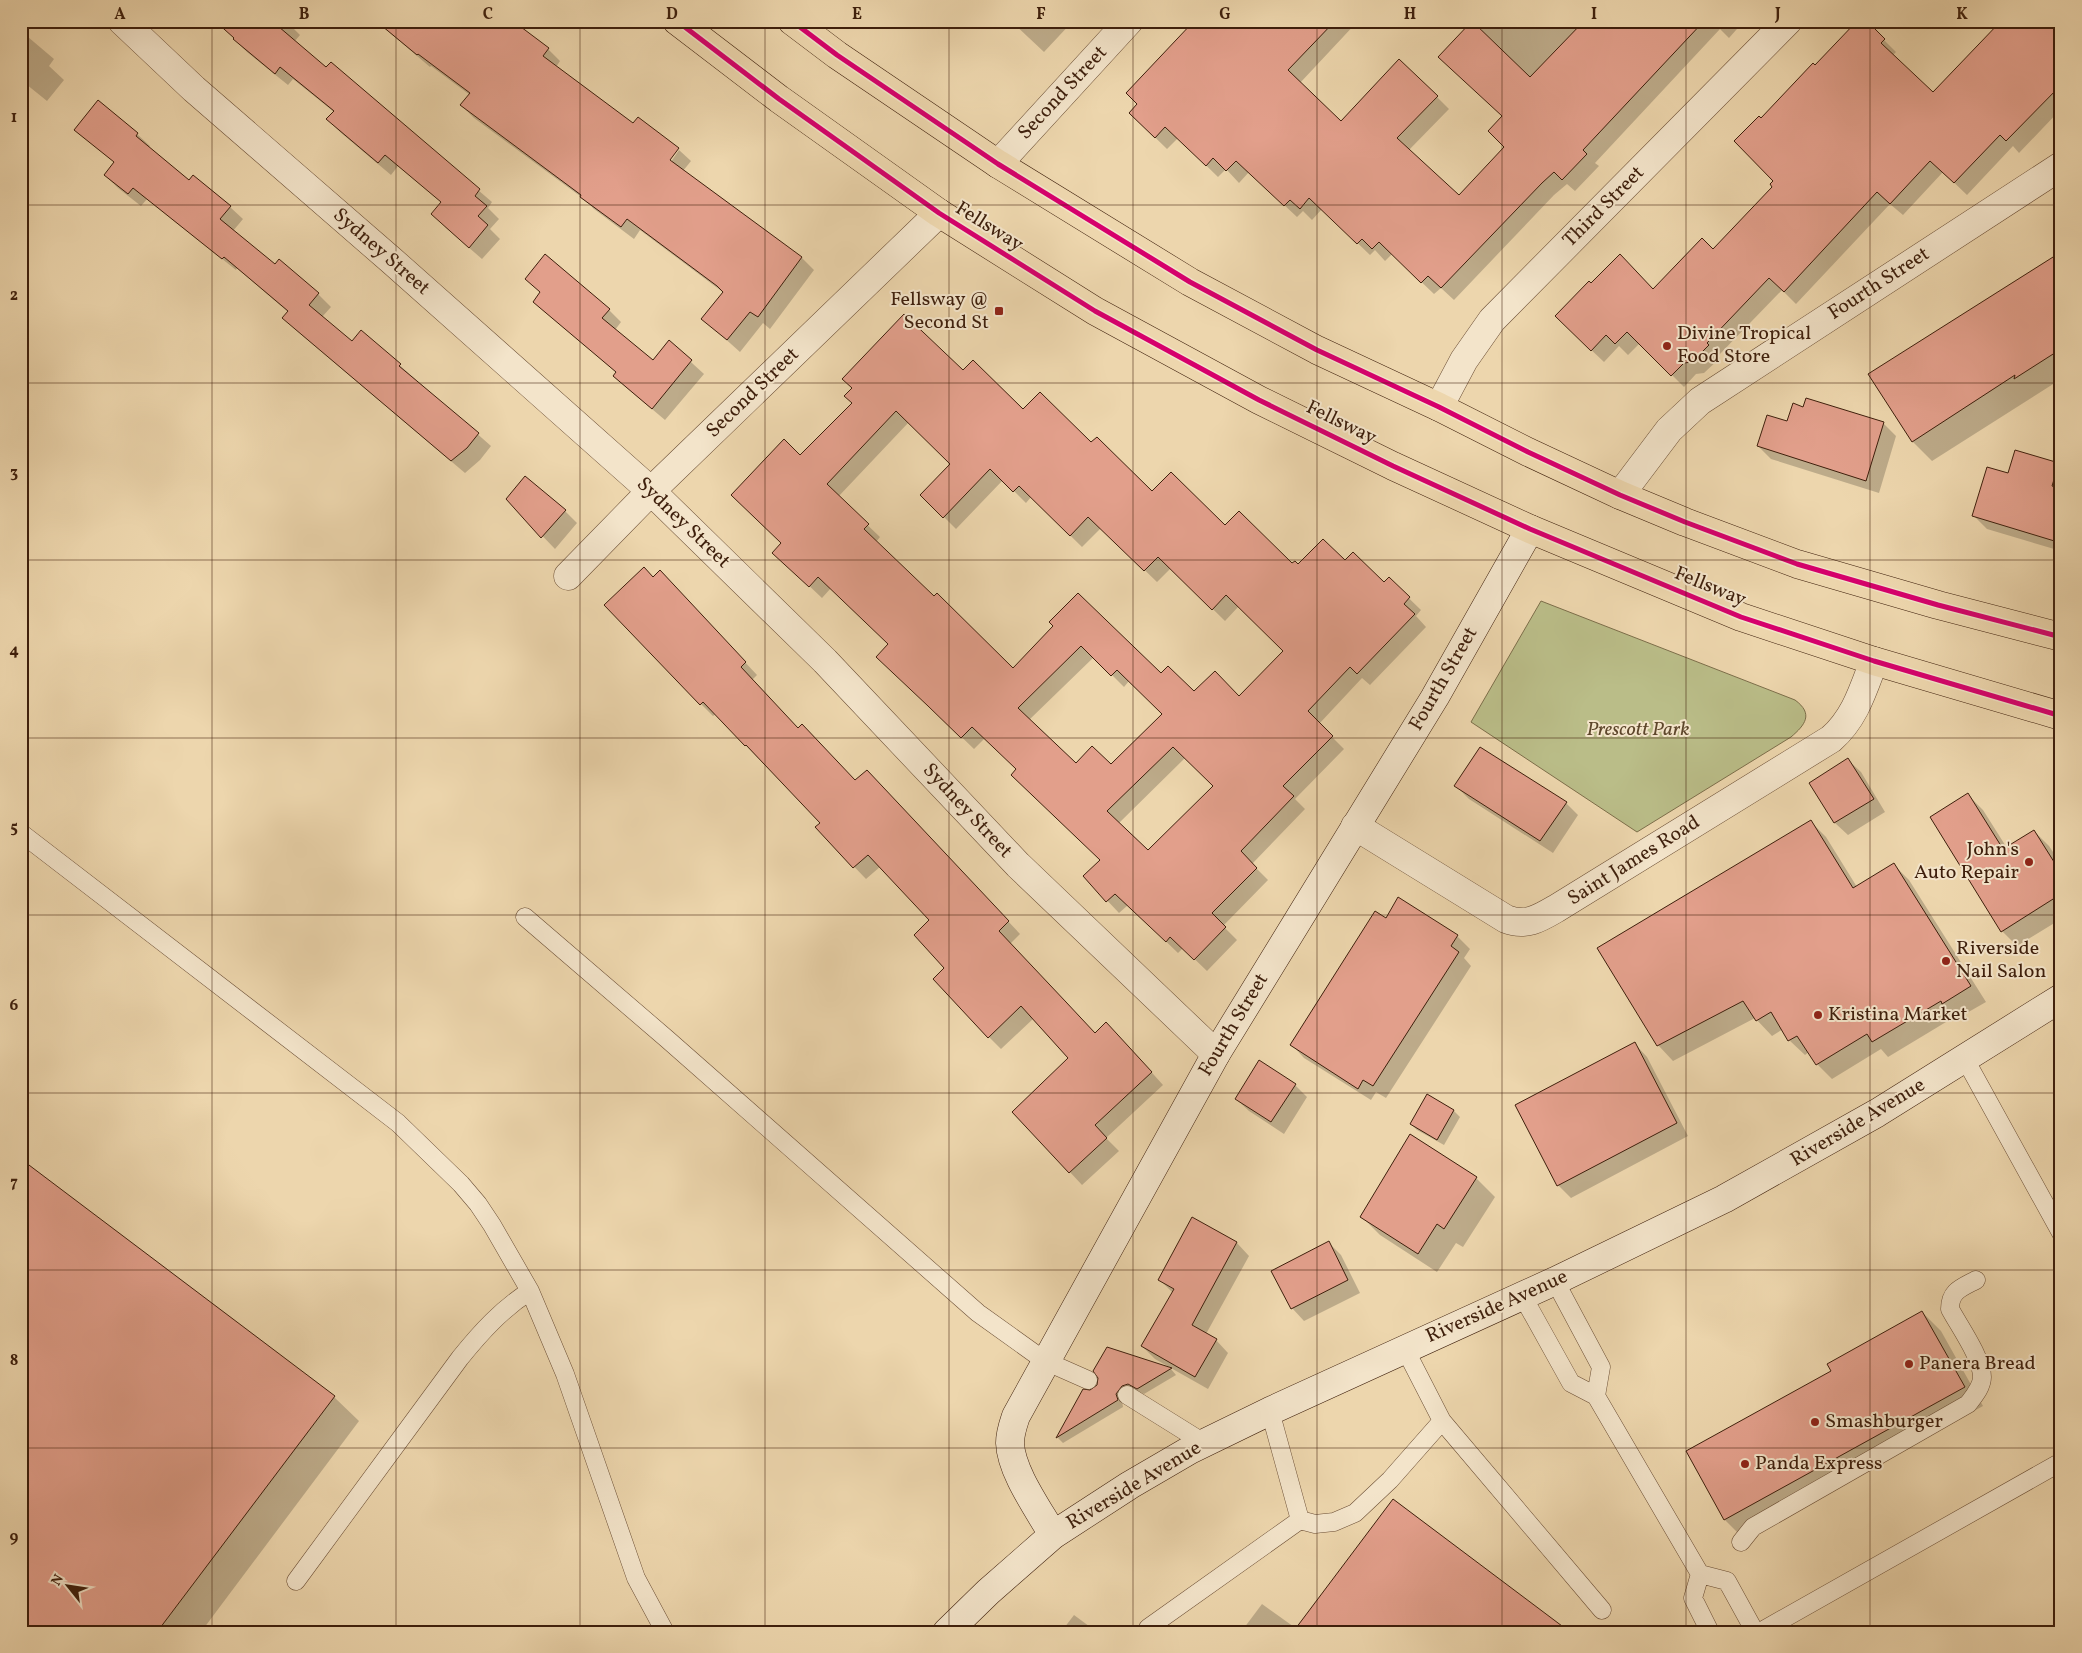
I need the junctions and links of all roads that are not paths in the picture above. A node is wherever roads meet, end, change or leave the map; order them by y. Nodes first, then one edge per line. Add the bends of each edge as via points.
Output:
1 (122, 21) edge
2 (677, 21) edge
3 (792, 21) edge
4 (1129, 21) edge
5 (1788, 21) edge
6 (998, 164) junction
7 (2061, 166) edge
8 (940, 213) junction
9 (1440, 407) junction
10 (652, 491) junction
11 (1620, 495) junction
12 (1530, 529) junction
13 (568, 576) dead end
14 (2061, 637) edge
15 (1874, 661) junction
16 (2061, 716) edge
17 (1355, 826) junction
18 (21, 833) edge
19 (525, 917) dead end
20 (2061, 998) edge
21 (1216, 1054) junction
22 (1965, 1059) junction
23 (2061, 1233) edge
24 (1976, 1280) dead end
25 (1555, 1281) junction
26 (530, 1291) junction
27 (1522, 1295) junction
28 (1405, 1348) junction
29 (1045, 1362) junction
30 (1088, 1380) dead end
31 (1127, 1395) dead end
32 (1596, 1396) junction
33 (1270, 1411) junction
34 (1442, 1421) junction
35 (1204, 1443) junction
36 (2061, 1462) edge
37 (1300, 1520) junction
38 (1053, 1535) junction
39 (1741, 1542) dead end
40 (1700, 1574) junction
41 (296, 1581) dead end
42 (1602, 1610) dead end
43 (1148, 1628) dead end
44 (664, 1632) edge
45 (947, 1632) edge
46 (1710, 1632) edge
47 (1755, 1632) edge
48 (1760, 1632) edge

1 - 10 street, Sydney Street via 194,89
2 - 8 main road, Fellsway via 779,100
3 - 6 main road
4 - 6 street, Second Street
5 - 9 street, Third Street via 1492,320 1464,360
6 - 9 main road via 1190,282 1317,350
7 - 11 street, Fourth Street via 1700,401 1669,430
8 - 10 street, Second Street
8 - 12 main road, Fellsway via 1095,311 1259,400
9 - 11 main road
10 - 13 street, Second Street
10 - 21 street, Sydney Street via 825,661 1018,865
11 - 14 main road via 1797,564
12 - 15 main road, Fellsway via 1741,617
12 - 17 street, Fourth Street via 1435,697
15 - 16 main road, Fellsway
15 - 17 street, Saint James Road via 1858,705 1831,739 1538,919 1519,923 1506,919
17 - 21 street, Fourth Street
18 - 26 lane via 398,1124 478,1204
19 - 29 lane via 978,1313
20 - 22 street, Riverside Avenue
21 - 29 street, Fourth Street
22 - 23 lane
22 - 25 street, Riverside Avenue via 1787,1165
24 - 39 lane via 1955,1291 1950,1300 1950,1309 1979,1363 1982,1377 1968,1404 1753,1526
25 - 27 street, Riverside Avenue
25 - 32 lane via 1601,1368
26 - 41 lane via 508,1305 460,1358
26 - 44 lane via 565,1374 636,1578
27 - 28 street, Riverside Avenue
27 - 32 lane via 1571,1384
28 - 33 street, Riverside Avenue
28 - 34 lane
29 - 30 lane
29 - 38 street, Fourth Street via 1016,1416 1010,1445 1020,1477
31 - 35 lane
32 - 40 lane
33 - 35 street, Riverside Avenue
33 - 37 lane
34 - 37 lane via 1356,1513 1334,1522 1315,1524
34 - 42 lane
35 - 38 street, Riverside Avenue via 1130,1485
36 - 48 lane
37 - 43 lane
38 - 45 street, Riverside Avenue
40 - 46 lane via 1693,1598
40 - 47 lane via 1727,1581

